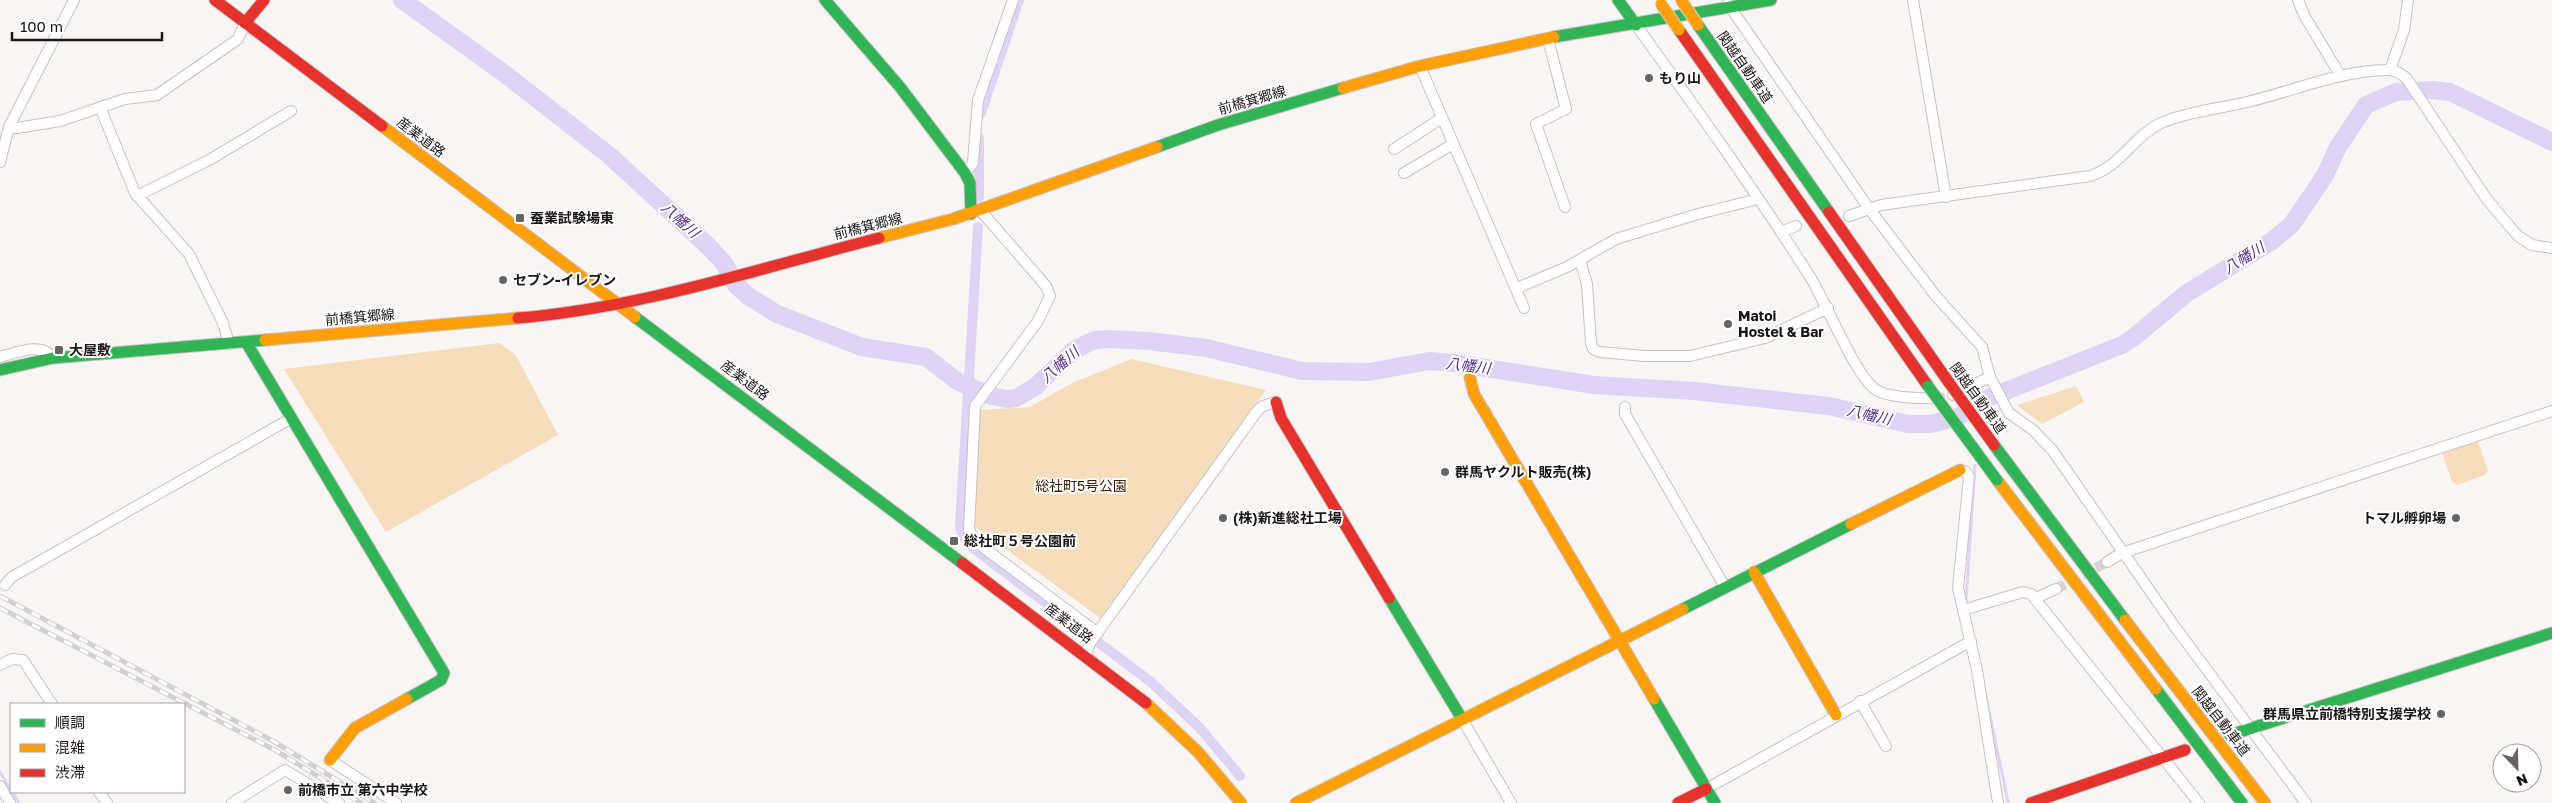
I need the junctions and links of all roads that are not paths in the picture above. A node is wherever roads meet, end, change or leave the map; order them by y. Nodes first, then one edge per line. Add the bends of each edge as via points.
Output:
1 (74, 0) edge
2 (215, 0) edge
3 (264, 0) edge
4 (825, 0) edge
5 (1013, 0) edge
6 (1018, 0) edge
7 (1023, 0) edge
8 (1618, 0) edge
9 (1681, 0) edge
10 (1912, 0) edge
11 (2298, 0) edge
12 (2408, 0) edge
13 (1766, 1) edge
14 (1660, 2) edge
15 (1728, 4) edge
16 (245, 23) junction
17 (1636, 25) junction
18 (1548, 39) junction
19 (1420, 66) junction
20 (2390, 70) junction
21 (2340, 75) junction
22 (100, 108) junction
23 (291, 111) dead end
24 (1442, 118) junction
25 (9, 127) junction
26 (1453, 144) junction
27 (2, 146) edge
28 (1394, 149) dead end
29 (0, 162) edge
30 (965, 173) junction
31 (1404, 173) dead end
32 (137, 196) junction
33 (1946, 197) junction
34 (1758, 199) junction
35 (1564, 207) dead end
36 (1870, 210) junction
37 (976, 212) junction
38 (1849, 216) dead end
39 (1796, 226) dead end
40 (1780, 232) junction
41 (2552, 248) edge
42 (1580, 260) junction
43 (1517, 288) junction
44 (620, 304) junction
45 (1524, 308) dead end
46 (1828, 308) junction
47 (246, 342) junction
48 (229, 344) junction
49 (0, 357) edge
50 (53, 358) junction
51 (0, 370) edge
52 (1470, 378) dead end
53 (1991, 380) junction
54 (1276, 402) joint
55 (1625, 407) dead end
56 (2552, 411) edge
57 (290, 419) junction
58 (1960, 470) joint
59 (2122, 553) junction
60 (2107, 562) tunnel mouth
61 (1754, 572) junction
62 (5, 586) dead end
63 (1725, 587) junction
64 (2056, 590) tunnel mouth
65 (2036, 598) junction
66 (1963, 610) junction
67 (2552, 632) edge
68 (1098, 633) junction
69 (1619, 640) junction
70 (1971, 641) junction
71 (1086, 655) junction
72 (0, 665) edge
73 (1860, 701) junction
74 (51, 703) edge
75 (1836, 715) junction
76 (1462, 720) junction
77 (2250, 729) junction
78 (2230, 735) dead end
79 (1886, 746) dead end
80 (2186, 750) dead end
81 (2163, 757) junction
82 (330, 760) joint
83 (0, 786) edge
84 (1706, 789) junction
85 (10, 803) edge
86 (232, 803) edge
87 (339, 803) edge
88 (396, 803) edge
89 (1241, 803) edge
90 (1296, 803) edge
91 (1511, 803) edge
92 (1678, 803) edge
93 (1715, 803) edge
94 (1998, 803) edge
95 (2031, 803) edge
96 (2199, 803) edge
97 (2242, 803) edge
98 (2265, 803) edge
99 (2306, 803) edge

1 - 25 street
2 - 16 main road, 産業道路
3 - 16 main road
4 - 30 main road via 900,87
5 - 30 street via 978,100 973,163
6 - 7 street
8 - 17 main road
9 - 98 main road, 関越自動車道, bridge via 1994,445
10 - 33 street
11 - 21 street
12 - 20 street via 2404,30
13 - 15 main road, 前橋箕郷線
14 - 97 main road, bridge via 1928,386
15 - 17 main road, 前橋箕郷線
15 - 36 street
16 - 22 street via 238,39 165,91
16 - 44 main road, 産業道路
17 - 18 main road, 前橋箕郷線
17 - 34 street
18 - 19 main road, 前橋箕郷線
18 - 35 street via 1566,109 1536,124
19 - 24 street
19 - 37 main road, 前橋箕郷線 via 1193,133
20 - 21 street
20 - 41 street via 2407,79 2486,198 2510,228 2528,242
21 - 33 street via 2160,124 2112,166 2090,176
22 - 25 street via 63,120
22 - 32 street
23 - 32 street via 211,159
24 - 26 street
24 - 28 street
25 - 27 street
26 - 31 street
26 - 43 street
27 - 29 street
30 - 37 main road
32 - 48 street via 189,254 223,323
33 - 36 street via 1881,205
34 - 40 street
34 - 42 street via 1624,236
36 - 38 street
36 - 53 street via 1935,296 1982,347
37 - 44 main road, 前橋箕郷線
37 - 68 street via 1046,286 1050,296 1038,321 978,400 974,412 970,535
39 - 40 street
40 - 46 street
42 - 43 street
42 - 46 street via 1588,284 1590,343 1595,351 1600,352 1690,356 1756,341
43 - 45 street
44 - 47 main road, 前橋箕郷線 via 566,314
44 - 71 main road, 産業道路
46 - 53 street via 1860,370 1878,391 1916,398 1943,397
47 - 48 main road, 前橋箕郷線
47 - 57 main road
48 - 50 main road, 前橋箕郷線
49 - 50 street via 34,349 46,351
50 - 51 main road, 前橋箕郷線
52 - 69 main road via 1474,394
53 - 59 street via 2012,417 2033,430 2053,451
54 - 68 street via 1258,410
54 - 76 main road via 1281,418
55 - 63 street via 1625,414
56 - 59 street
57 - 62 street via 12,577
57 - 82 main road via 444,673 441,680 355,728
58 - 61 main road
58 - 66 street via 1966,472 1968,478 1958,588
59 - 60 street
59 - 77 street
61 - 63 main road
61 - 75 main road
63 - 69 main road
64 - 65 street
65 - 66 street via 2023,592
65 - 81 street
66 - 70 street
67 - 77 main road
68 - 71 street
69 - 76 main road
69 - 84 main road
70 - 73 street
70 - 94 street
71 - 89 main road, 産業道路 via 1141,698 1198,752
72 - 74 street via 12,659 23,660
73 - 75 street
73 - 79 street
75 - 84 street
76 - 90 main road
76 - 91 street
77 - 78 main road
77 - 99 street
80 - 81 main road
81 - 95 main road
81 - 96 street
82 - 88 street
83 - 85 street
84 - 92 main road
84 - 93 main road
86 - 87 street via 285,770

